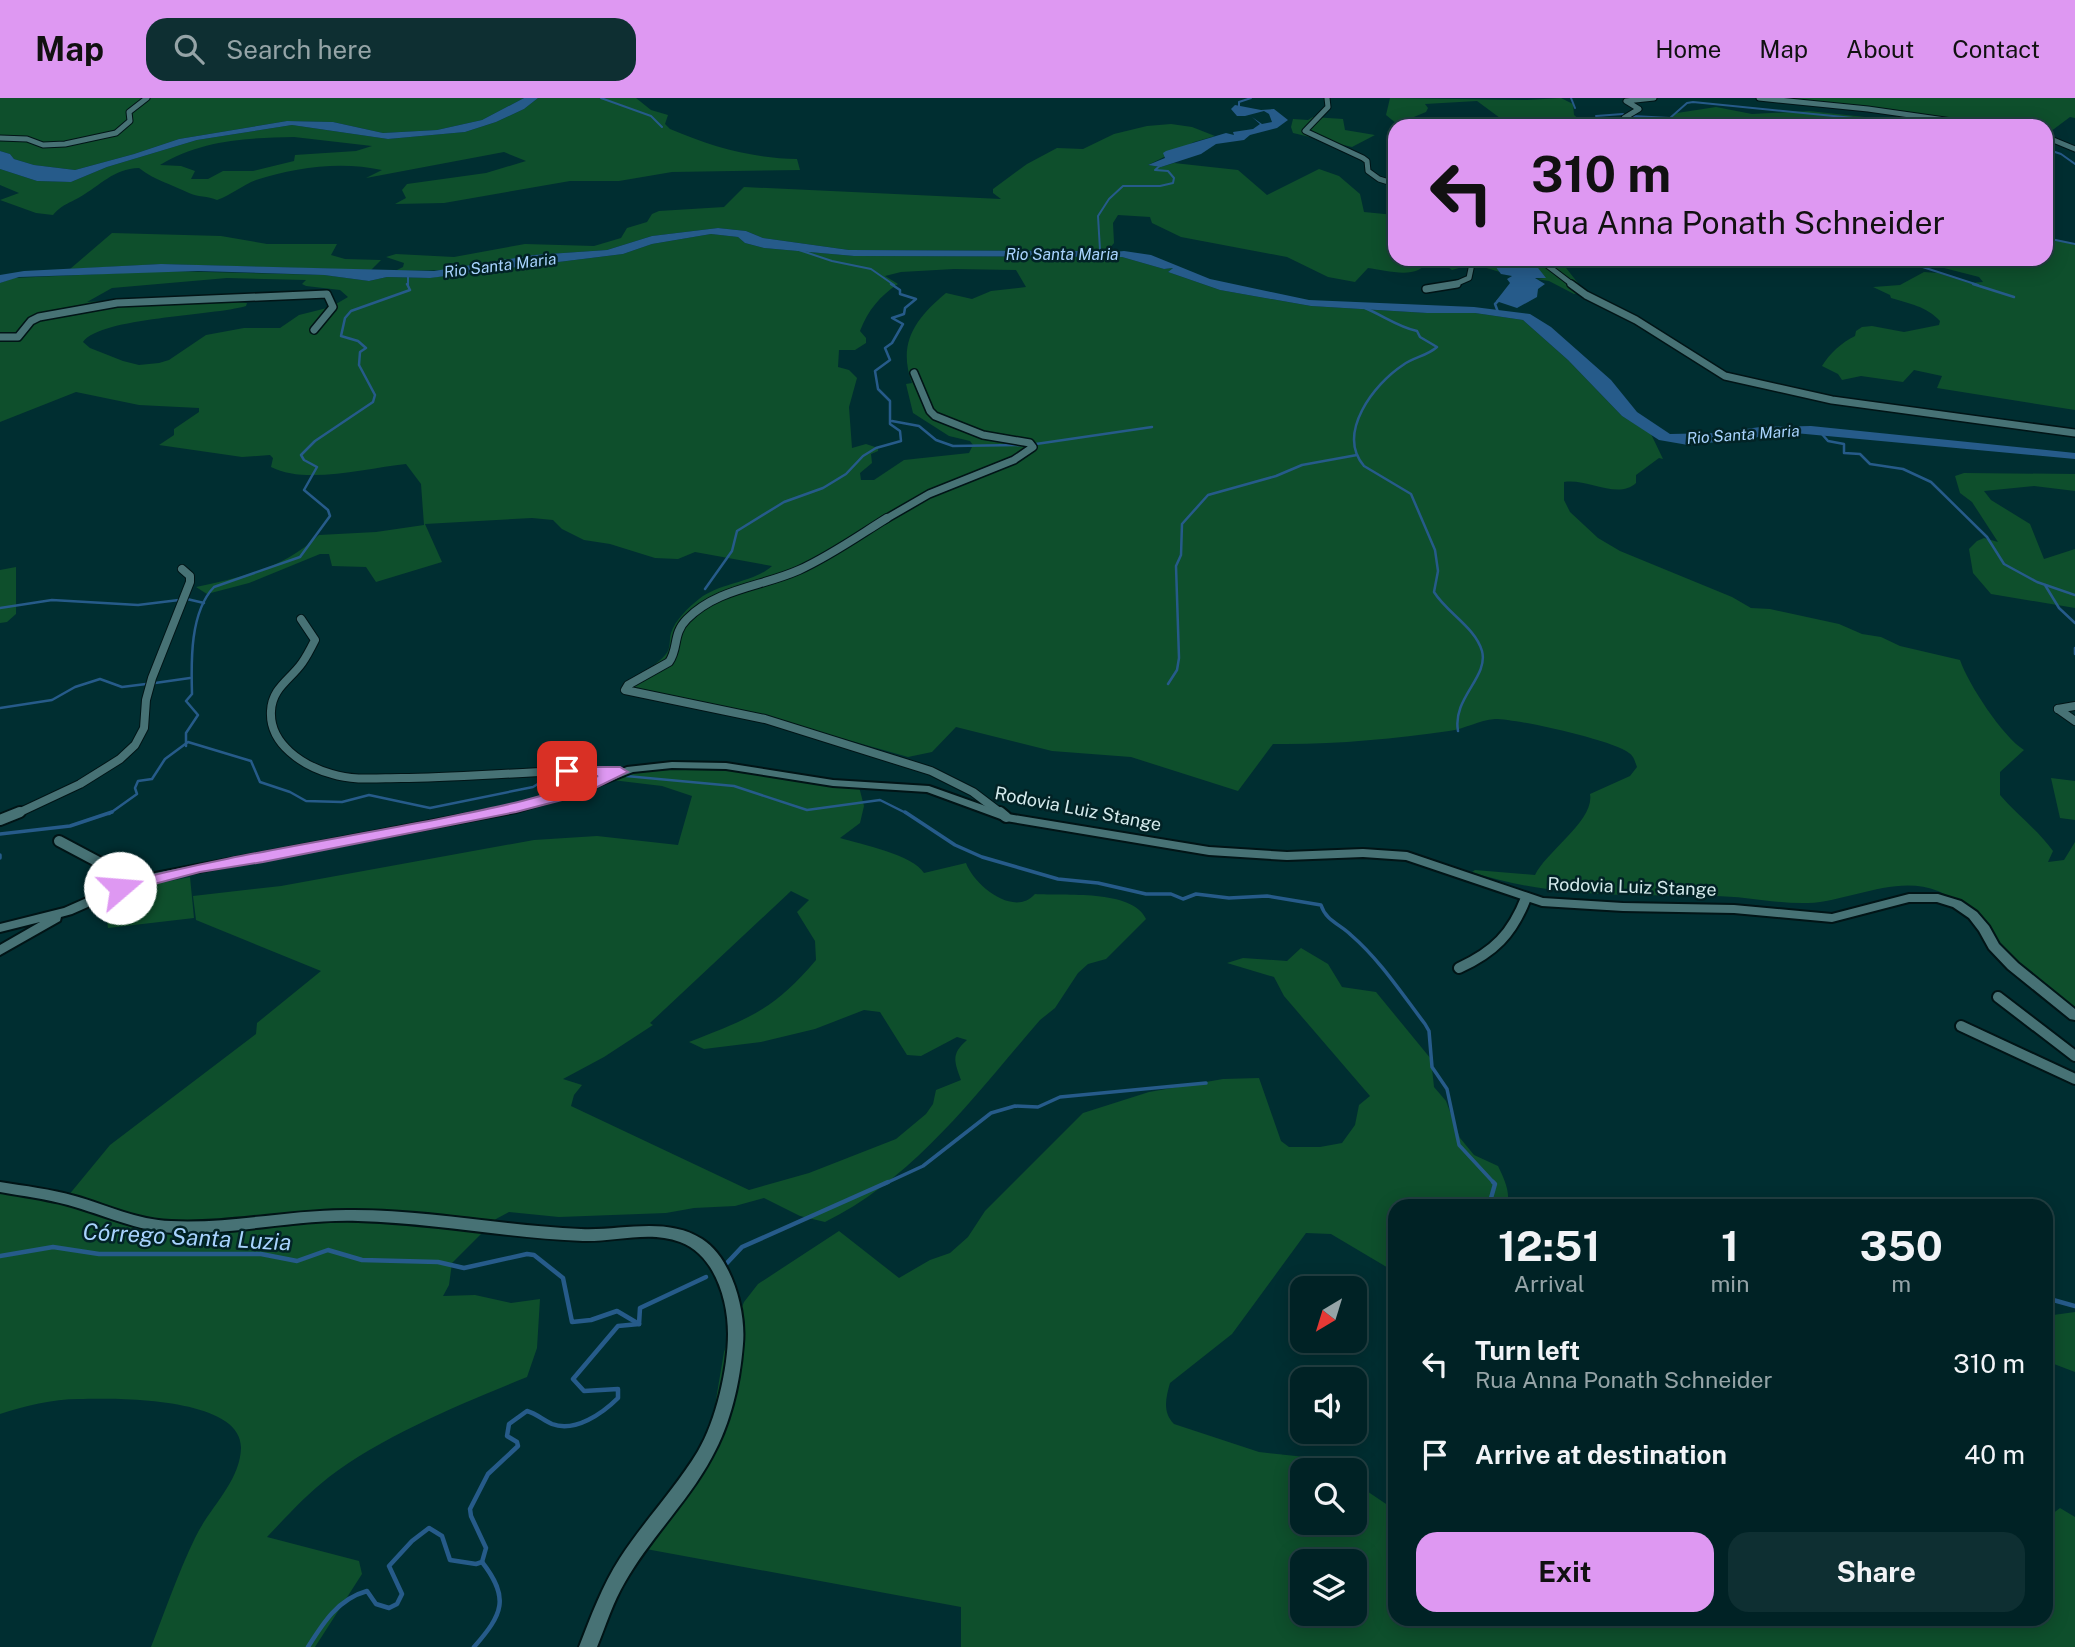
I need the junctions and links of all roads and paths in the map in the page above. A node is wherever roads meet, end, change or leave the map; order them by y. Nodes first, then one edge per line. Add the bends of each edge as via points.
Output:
1 (146, 98) edge
2 (1327, 98) edge
3 (1654, 98) edge
4 (1759, 98) edge
5 (1625, 119) edge
6 (1928, 119) edge
7 (0, 138) edge
8 (2053, 139) edge
9 (2075, 149) edge
10 (1388, 181) edge
11 (1472, 266) edge
12 (1548, 266) edge
13 (1426, 289) dead end
14 (314, 330) dead end
15 (0, 337) edge
16 (914, 373) dead end
17 (2075, 433) edge
18 (182, 569) dead end
19 (301, 619) dead end
20 (2075, 706) edge
21 (2075, 721) edge
22 (620, 772) junction
23 (1006, 817) junction
24 (0, 820) edge
25 (59, 841) dead end
26 (136, 882) junction
27 (1526, 898) junction
28 (68, 911) junction
29 (0, 928) edge
30 (0, 951) edge
31 (1459, 968) dead end
32 (1998, 997) dead end
33 (2075, 1016) edge
34 (1961, 1026) dead end
35 (2075, 1056) edge
36 (2075, 1079) edge
37 (0, 1187) edge
38 (588, 1647) edge

1 - 7 street via 129,112 125,128 105,136 48,145
2 - 10 street via 1328,107 1305,131 1363,158 1368,172
3 - 5 street via 1626,102 1639,109
4 - 6 street via 1868,108
8 - 9 street
11 - 13 street via 1469,278 1461,284
12 - 17 street via 1586,295 1726,376 1832,400
14 - 15 street via 334,307 324,293 105,304 48,314 32,321 18,337
16 - 23 street via 935,416 983,435 1030,443 1031,451 918,499 802,568 707,603 681,626 669,663 625,690 765,719 931,771 973,792
18 - 24 street via 191,584 173,617 148,690 144,730 133,747 63,792
19 - 22 street via 315,640 301,665 276,691 271,721 276,738 307,765 356,778
20 - 21 street via 2058,709
22 - 23 street, Rodovia Luiz Stange via 672,765 726,766 833,783 911,786 944,793
22 - 26 street, Rodovia Luiz Stange via 576,791 516,808
23 - 27 street, Rodovia Luiz Stange via 1243,855 1407,856
25 - 26 street
26 - 28 street, Rodovia Luiz Stange
27 - 31 street via 1505,941
27 - 33 street, Rodovia Luiz Stange via 1570,905 1734,909 1832,918 1909,898 1938,898 1973,915 2001,954
28 - 29 street, Rodovia Luiz Stange
28 - 30 street
32 - 35 street
34 - 36 street
37 - 38 street via 73,1201 136,1223 170,1227 323,1215 391,1216 526,1232 667,1233 696,1242 721,1273 736,1319 736,1347 721,1410 706,1452 617,1578

